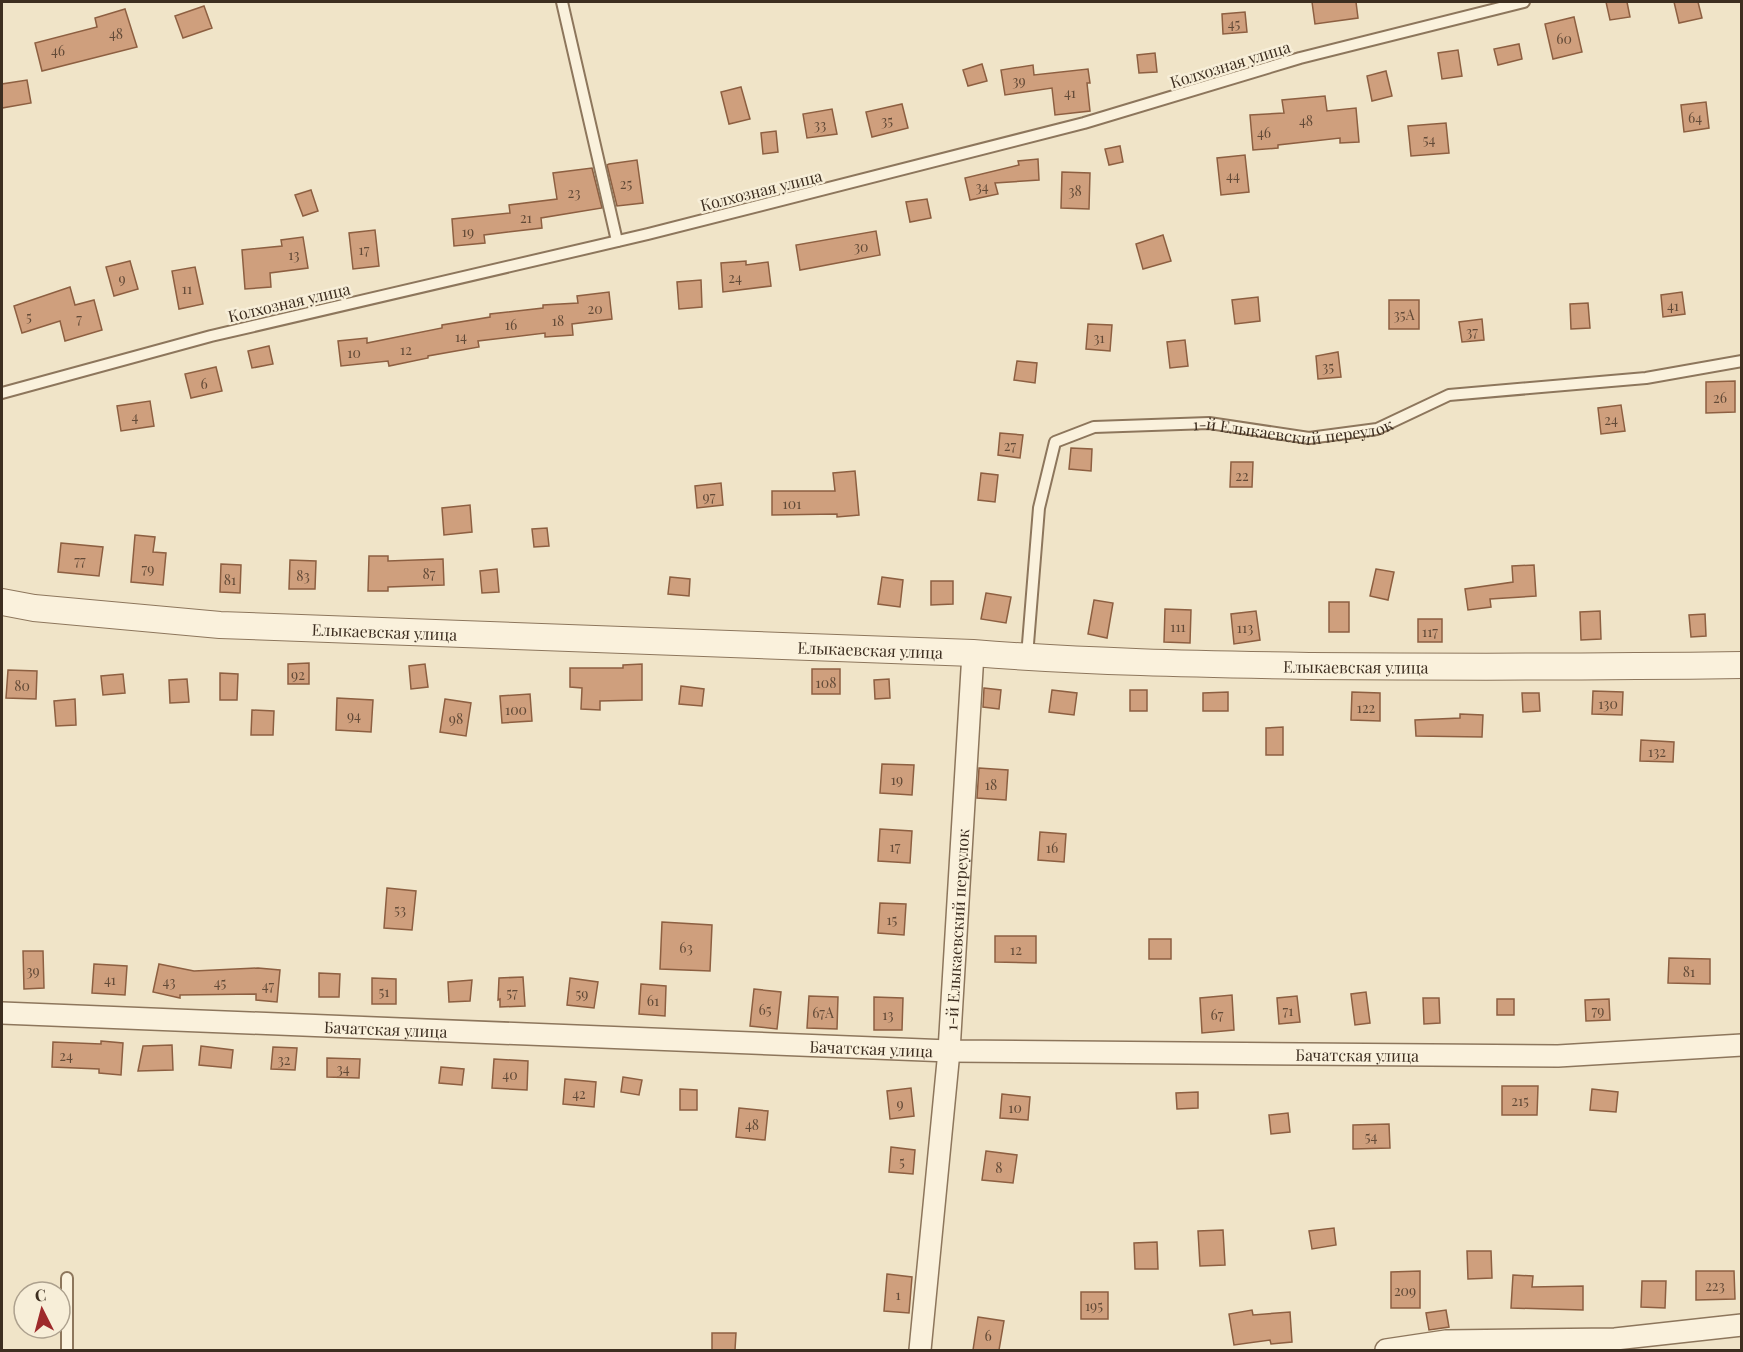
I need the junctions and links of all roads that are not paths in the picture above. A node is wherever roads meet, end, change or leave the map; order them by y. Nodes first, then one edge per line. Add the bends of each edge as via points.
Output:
1 (561, 2) edge
2 (1524, 2) edge
3 (616, 241) junction
4 (1742, 361) edge
5 (2, 393) edge
6 (2, 602) edge
7 (973, 653) junction
8 (1027, 658) junction
9 (1742, 665) edge
10 (2, 1013) edge
11 (1742, 1046) edge
12 (949, 1051) junction
13 (67, 1278) dead end
14 (1742, 1325) edge
15 (67, 1350) edge
16 (920, 1350) edge
17 (1386, 1350) edge

1 - 3 lane
2 - 3 lane, Колхозная улица via 1300,58 1084,123
3 - 5 lane, Колхозная улица via 211,336
4 - 8 lane, 1-й Елыкаевский переулок via 1646,378 1449,395 1377,429 1309,438 1209,423 1094,427 1055,442 1039,508
6 - 7 street, Елыкаевская улица via 220,625
7 - 8 street, Елыкаевская улица
7 - 12 street, 1-й Елыкаевский переулок
8 - 9 street, Елыкаевская улица via 1490,668
10 - 12 street, Бачатская улица
11 - 12 street, Бачатская улица via 1558,1056
12 - 16 street, 1-й Елыкаевский переулок
13 - 15 lane
14 - 17 street via 1616,1339 1446,1341

